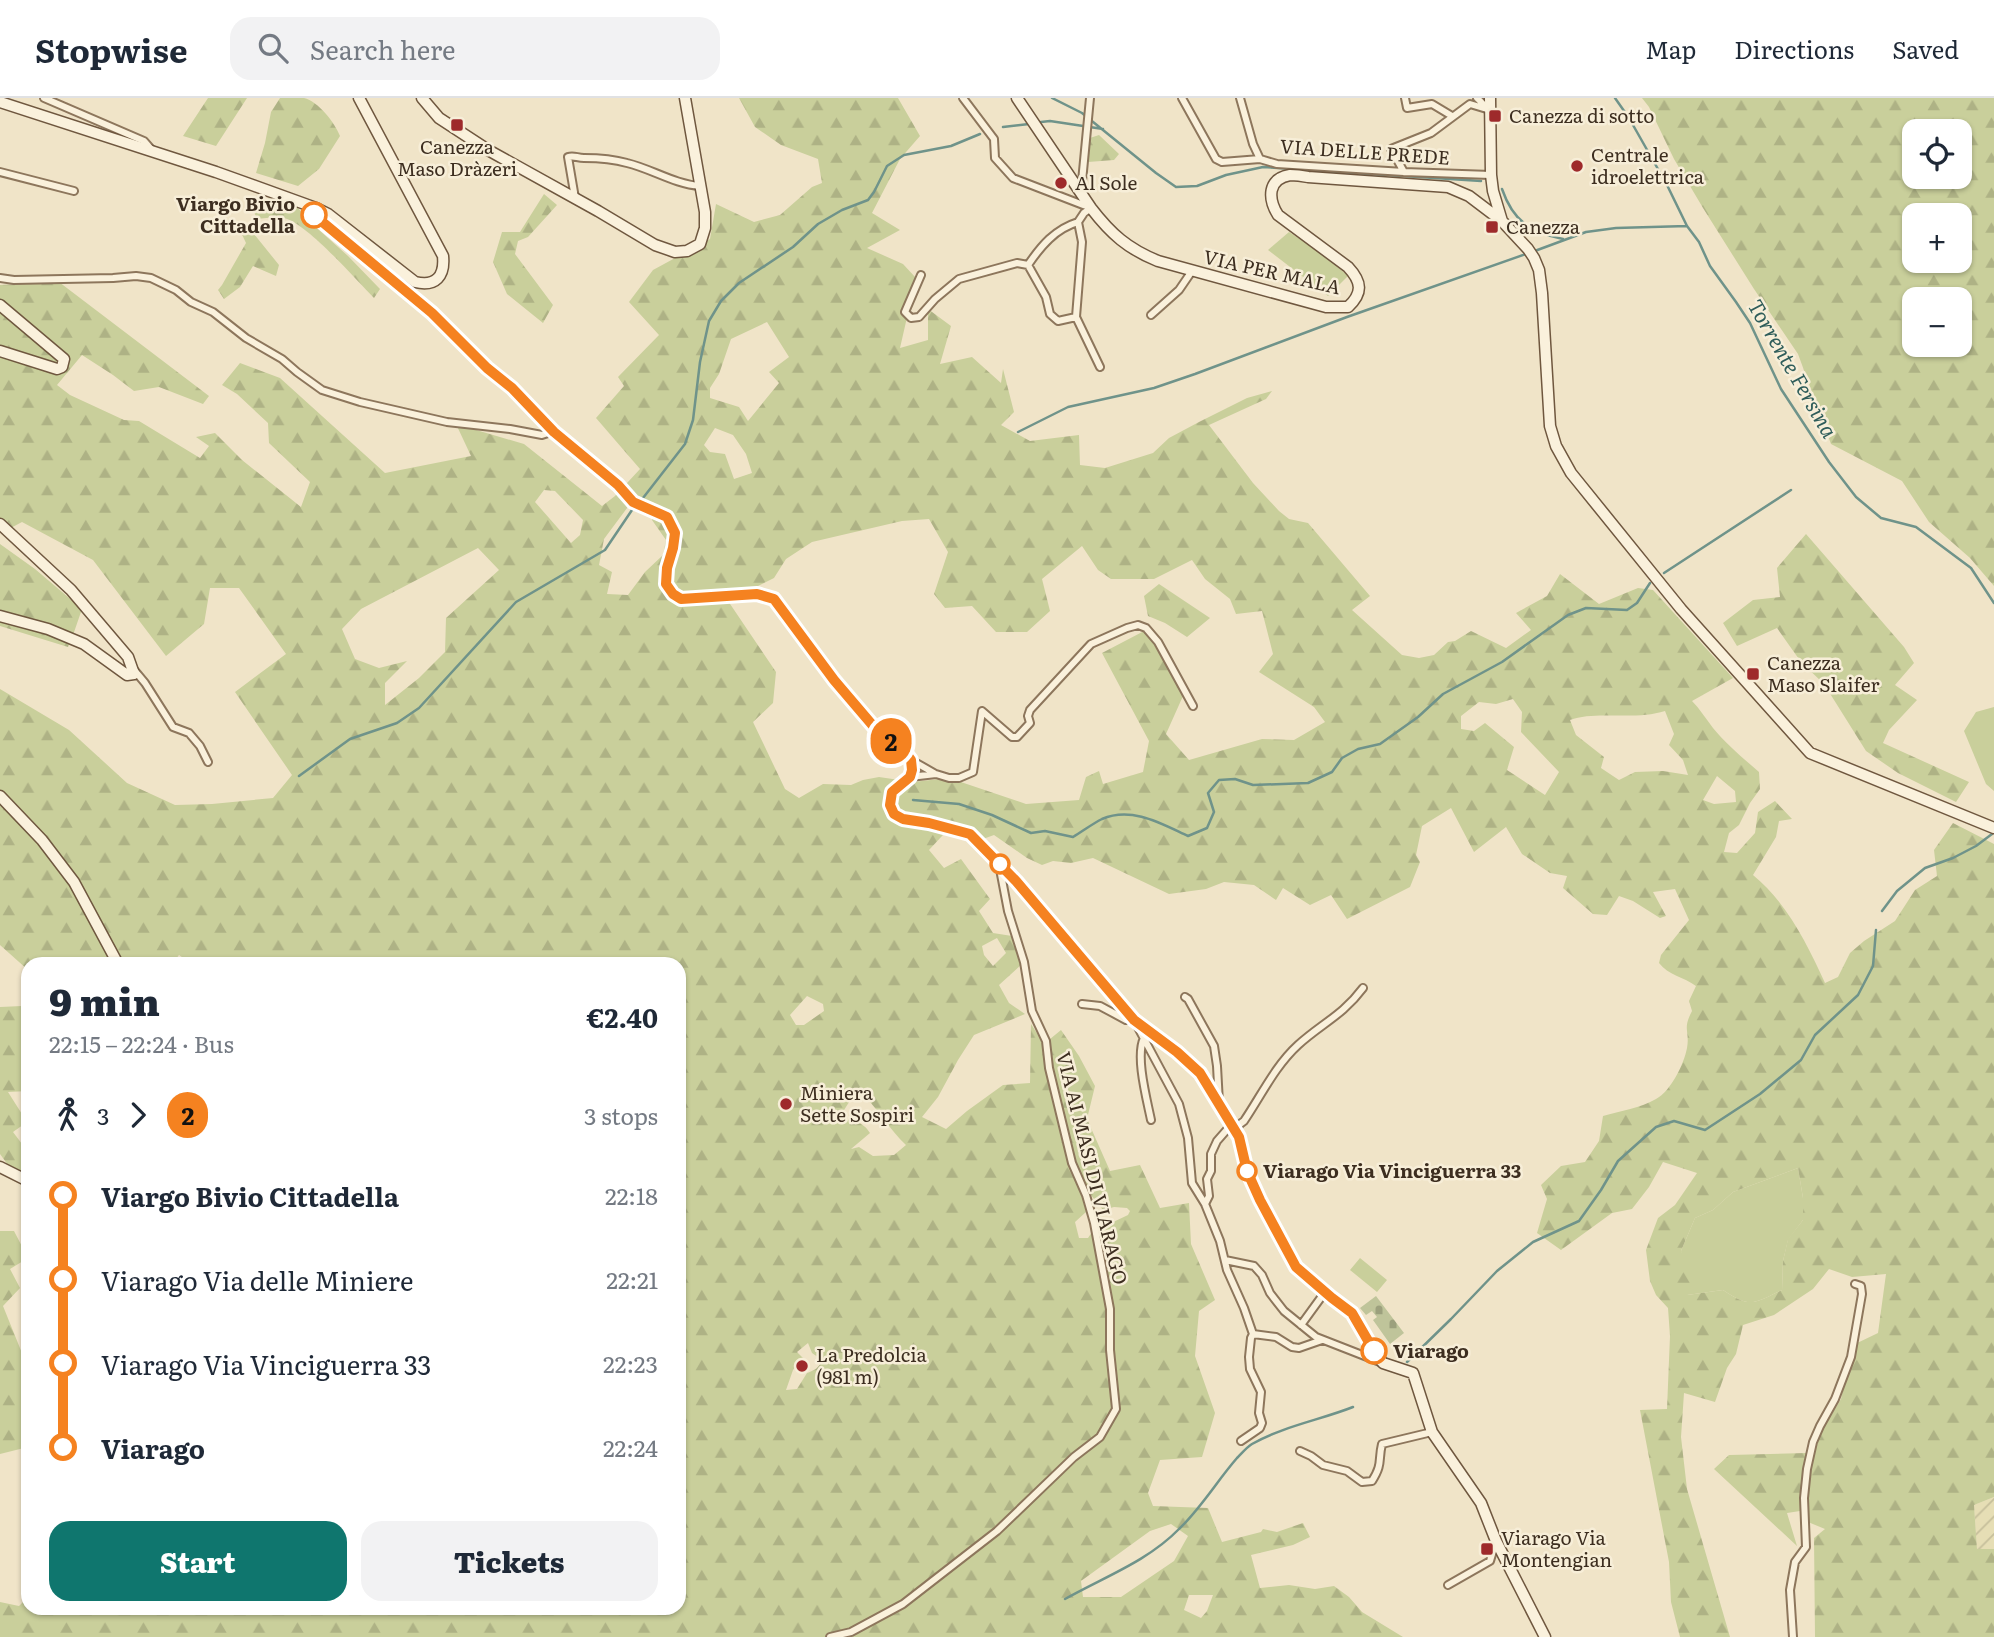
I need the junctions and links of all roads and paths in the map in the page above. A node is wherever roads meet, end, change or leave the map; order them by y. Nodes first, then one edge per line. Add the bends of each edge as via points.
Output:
1 (44, 98) edge
2 (359, 98) edge
3 (422, 98) edge
4 (685, 98) edge
5 (962, 98) edge
6 (1017, 98) edge
7 (1090, 98) edge
8 (1182, 98) edge
9 (1240, 98) edge
10 (1405, 98) edge
11 (1476, 98) edge
12 (1490, 98) edge
13 (0, 102) edge
14 (1490, 110) junction
15 (1452, 116) junction
16 (155, 153) junction
17 (1260, 159) junction
18 (0, 172) edge
19 (1404, 172) junction
20 (1490, 175) junction
21 (700, 186) junction
22 (75, 191) dead end
23 (1493, 191) junction
24 (1081, 194) junction
25 (575, 198) junction
26 (1477, 202) junction
27 (316, 208) junction
28 (1091, 208) junction
29 (1502, 221) junction
30 (1078, 222) junction
31 (1028, 265) junction
32 (1192, 271) junction
33 (921, 275) dead end
34 (0, 278) edge
35 (0, 305) edge
36 (1151, 315) dead end
37 (1076, 317) junction
38 (0, 351) edge
39 (1100, 367) dead end
40 (554, 432) junction
41 (0, 524) edge
42 (0, 616) edge
43 (133, 669) junction
44 (1193, 706) dead end
45 (911, 760) junction
46 (208, 762) dead end
47 (936, 774) junction
48 (910, 777) junction
49 (0, 796) edge
50 (1994, 828) edge
51 (998, 862) junction
52 (114, 957) edge
53 (1363, 988) dead end
54 (1185, 997) dead end
55 (1082, 1003) dead end
56 (1134, 1020) junction
57 (1144, 1038) junction
58 (1219, 1105) junction
59 (1151, 1119) dead end
60 (1233, 1128) junction
61 (0, 1167) edge
62 (21, 1178) edge
63 (1205, 1204) junction
64 (1225, 1260) junction
65 (1855, 1284) dead end
66 (1325, 1292) junction
67 (1301, 1325) junction
68 (1253, 1334) junction
69 (1322, 1340) junction
70 (1383, 1363) junction
71 (1432, 1432) junction
72 (1241, 1441) dead end
73 (1300, 1451) dead end
74 (1496, 1541) junction
75 (1448, 1586) dead end
76 (830, 1637) edge
77 (1545, 1637) edge
78 (1793, 1637) edge

1 - 16 street via 144,141
2 - 27 main road via 443,256 440,277 425,285 415,282
3 - 25 main road via 439,118
4 - 21 main road
5 - 28 street via 994,139 996,158 1013,178
6 - 24 main road, VIA PER MALA
7 - 24 street
8 - 17 street via 1216,159
9 - 17 street, VIA DELLE PREDE
10 - 15 street via 1407,108 1432,104
11 - 14 street
12 - 14 main road
13 - 16 main road
14 - 15 street via 1470,104
14 - 20 main road
15 - 19 street via 1431,133 1391,149
16 - 27 main road
17 - 19 street, VIA DELLE PREDE
18 - 22 street
19 - 20 street, VIA DELLE PREDE
20 - 23 main road
21 - 25 street via 628,163 573,155 568,163
21 - 25 main road via 705,228 700,244 687,251 654,245
23 - 26 main road
23 - 29 main road
24 - 28 main road, VIA PER MALA
26 - 29 main road
26 - 32 main road, VIA PER MALA via 1448,187 1290,175 1277,181 1270,196 1278,215 1357,276 1358,294 1348,307 1326,307
27 - 40 main road via 314,215 432,313
28 - 30 street
28 - 32 main road, VIA PER MALA via 1135,252
29 - 50 main road via 1531,253 1539,270 1550,426 1556,446 1588,495 1681,609 1810,753
30 - 31 street via 1044,241
30 - 37 street via 1082,242
31 - 33 street via 959,279 919,317 911,318 905,312
31 - 37 street via 1050,314 1058,321
32 - 36 street
34 - 40 street via 150,278 213,312 322,390 447,422 542,435
35 - 38 main road via 64,359 57,369
37 - 39 street
40 - 45 main road via 633,502 667,517 675,533 666,584 673,594 681,599 757,594 774,599 834,680 880,734
41 - 43 main road via 71,590
42 - 43 main road via 84,644 127,675 134,674
43 - 46 street via 173,727 189,733
44 - 47 street via 1157,642 1138,625 1091,644 1030,710 1030,723 1017,737 982,711 973,772 959,778
45 - 47 street
45 - 48 main road
47 - 48 street
48 - 51 main road via 892,792 894,814 970,834
49 - 52 main road via 43,840 74,882
51 - 56 main road
51 - 76 street, VIA AI MASI DI VIARAGO via 1032,1011 1046,1041 1072,1163 1094,1223 1110,1310 1116,1409 1100,1437 997,1531 903,1604 851,1632
53 - 60 street via 1351,1004 1284,1059 1244,1121
54 - 58 street via 1214,1046
55 - 56 street
56 - 57 street
56 - 58 main road via 1200,1073
57 - 59 street via 1142,1086
57 - 63 street via 1179,1104 1192,1183
58 - 60 main road
60 - 63 street via 1217,1141 1211,1154
60 - 66 main road via 1251,1181 1296,1267
61 - 62 main road
63 - 64 street
64 - 67 street via 1254,1266 1284,1311
64 - 68 street
65 - 78 street via 1861,1286 1862,1294 1851,1357 1813,1442 1807,1469 1806,1547 1795,1562 1790,1590
66 - 67 street
66 - 70 main road via 1352,1313
67 - 69 street
68 - 69 street via 1276,1337 1299,1348
68 - 72 street via 1250,1369 1261,1392 1262,1423
69 - 70 street
70 - 71 main road via 1413,1373
71 - 73 street via 1382,1444 1377,1474 1362,1482
71 - 74 main road via 1481,1503
74 - 75 street via 1490,1561
74 - 77 main road

